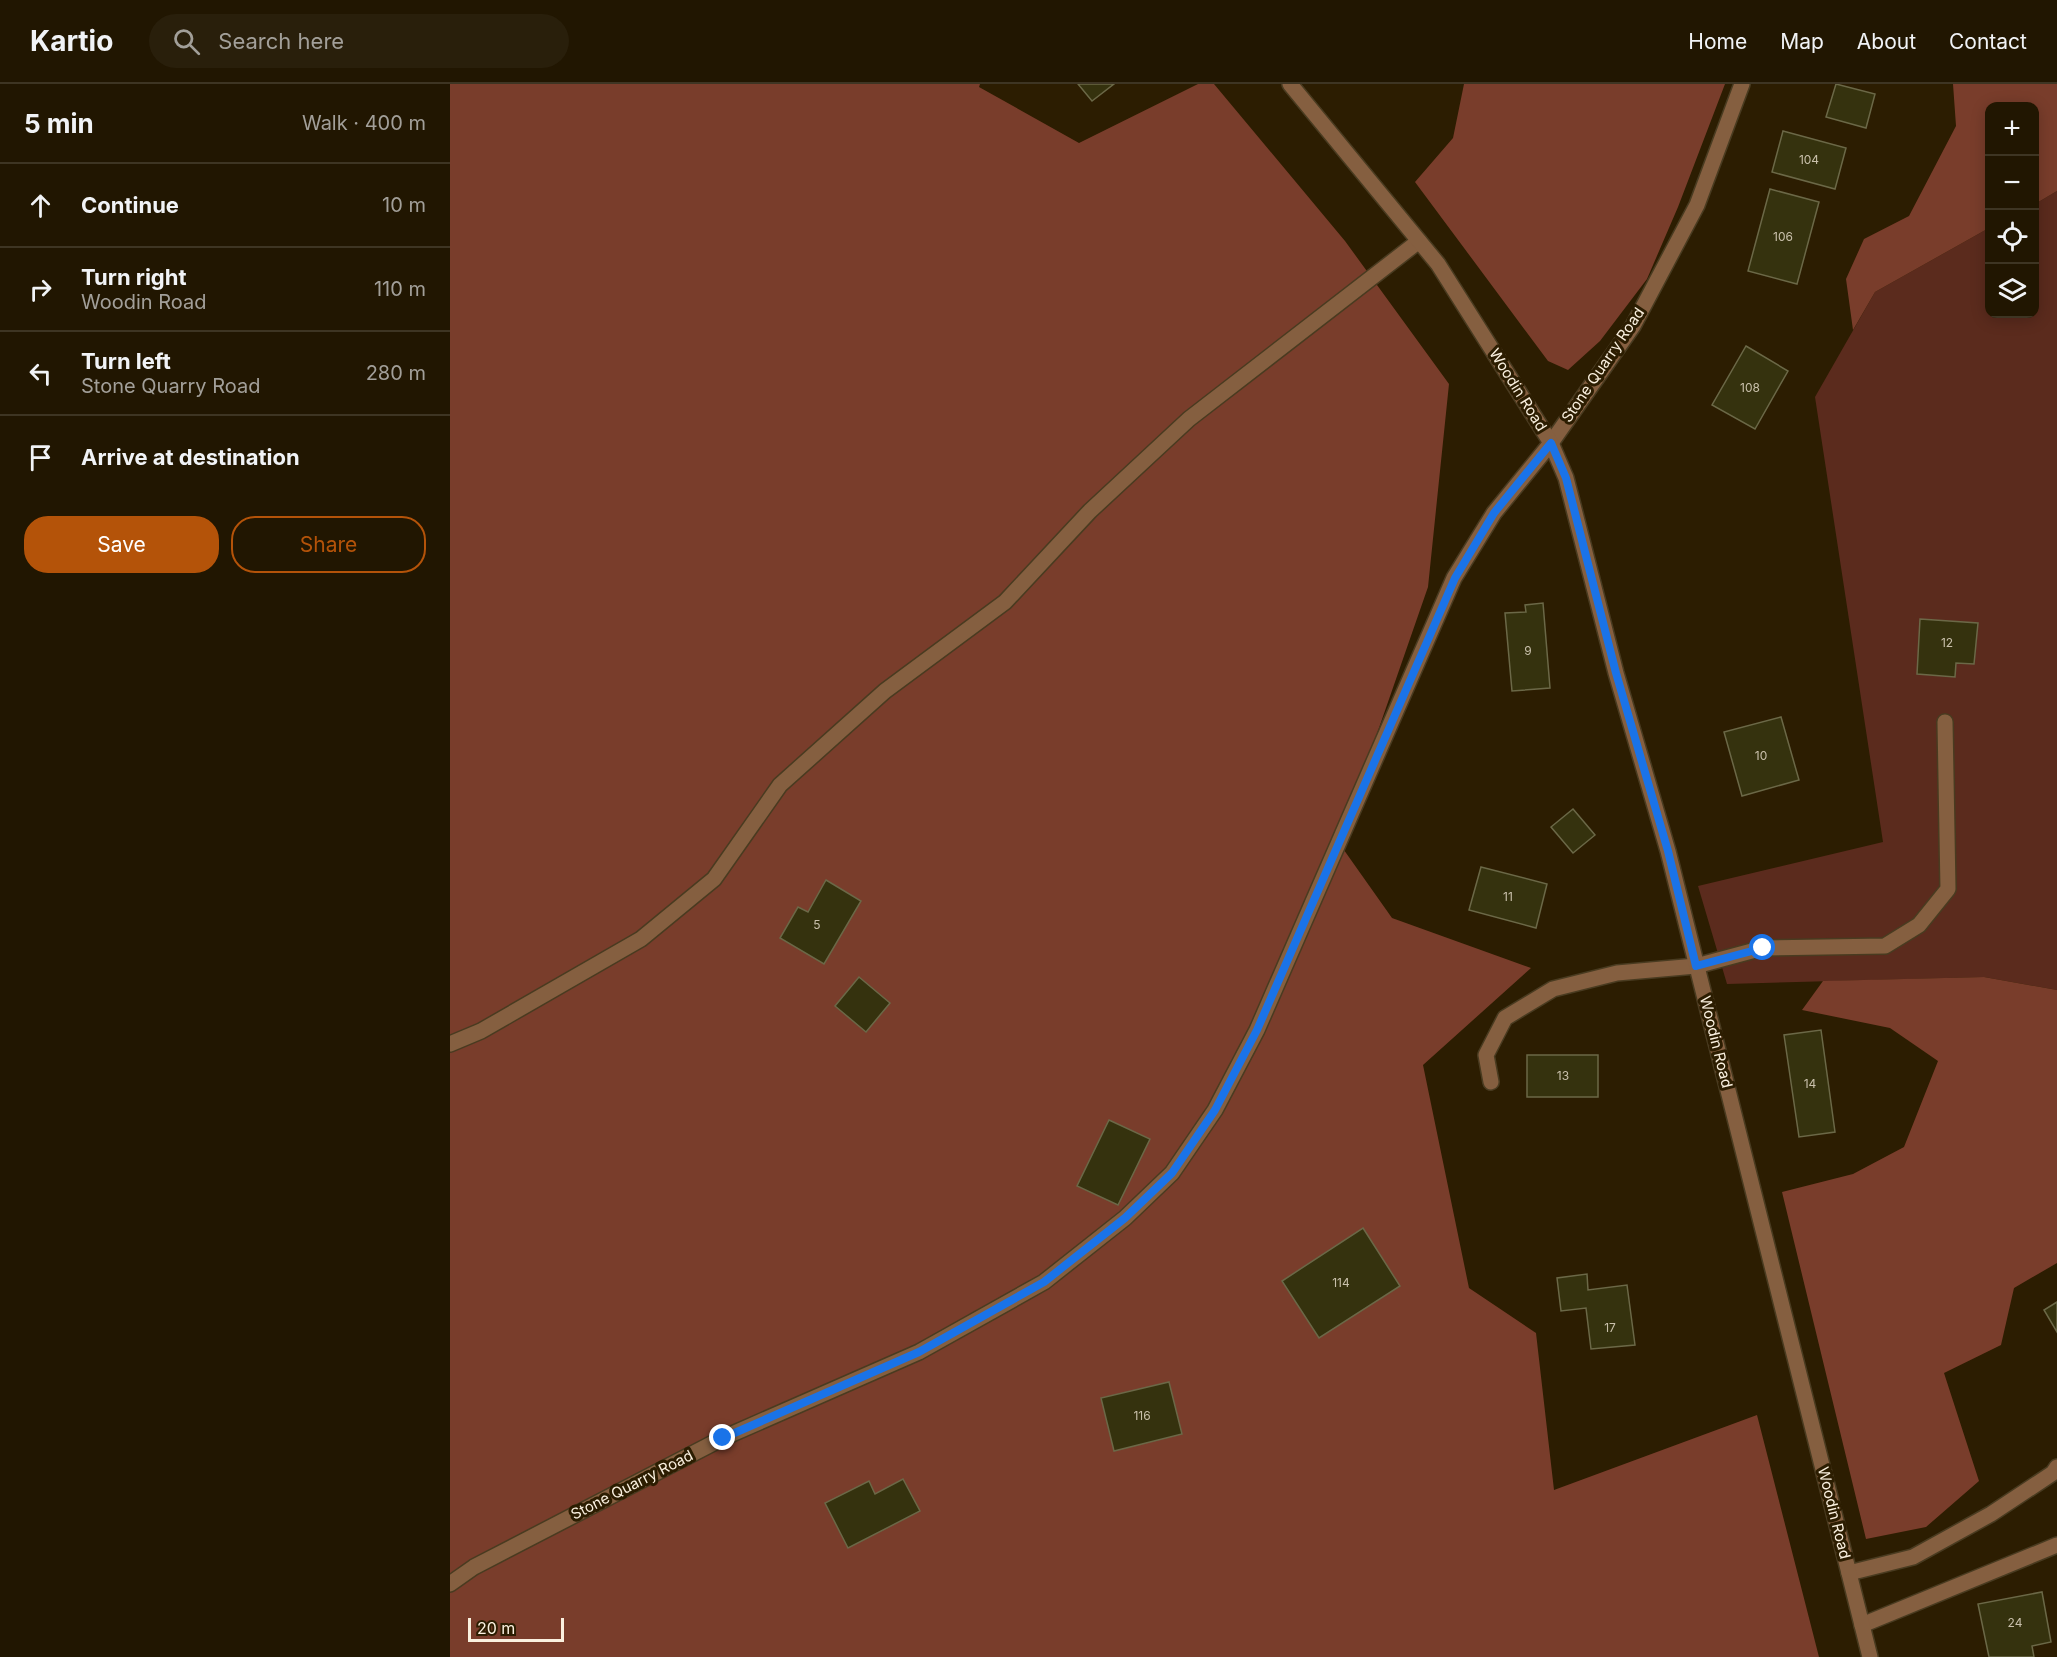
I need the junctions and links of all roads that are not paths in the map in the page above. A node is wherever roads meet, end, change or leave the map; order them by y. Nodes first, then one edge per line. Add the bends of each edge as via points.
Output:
1 (1290, 84) edge
2 (1742, 84) edge
3 (1419, 241) junction
4 (1551, 443) junction
5 (1946, 722) dead end
6 (1696, 966) junction
7 (450, 1044) edge
8 (1491, 1082) dead end
9 (2056, 1471) edge
10 (2057, 1545) edge
11 (1849, 1573) junction
12 (450, 1584) edge
13 (1862, 1625) junction
14 (1870, 1657) edge

1 - 3 street, Woodin Road
2 - 4 street, Stone Quarry Road via 1697,205 1644,306
3 - 4 street, Woodin Road via 1438,264
3 - 7 street via 1189,419 1090,511 1005,602 885,691 788,777 714,879 642,939 481,1031
4 - 6 street, Woodin Road via 1566,478
4 - 12 street, Stone Quarry Road via 1494,513 1455,578 1257,1030 1215,1110 1172,1173 1125,1218 1044,1282 919,1352 712,1444 474,1567
5 - 6 street via 1948,889 1919,925 1885,946 1763,948
6 - 8 street via 1617,973 1553,989 1505,1018 1486,1055
6 - 11 street, Woodin Road
9 - 11 street via 1991,1514 1913,1557
10 - 13 street
11 - 13 street, Woodin Road
13 - 14 street, Woodin Road

